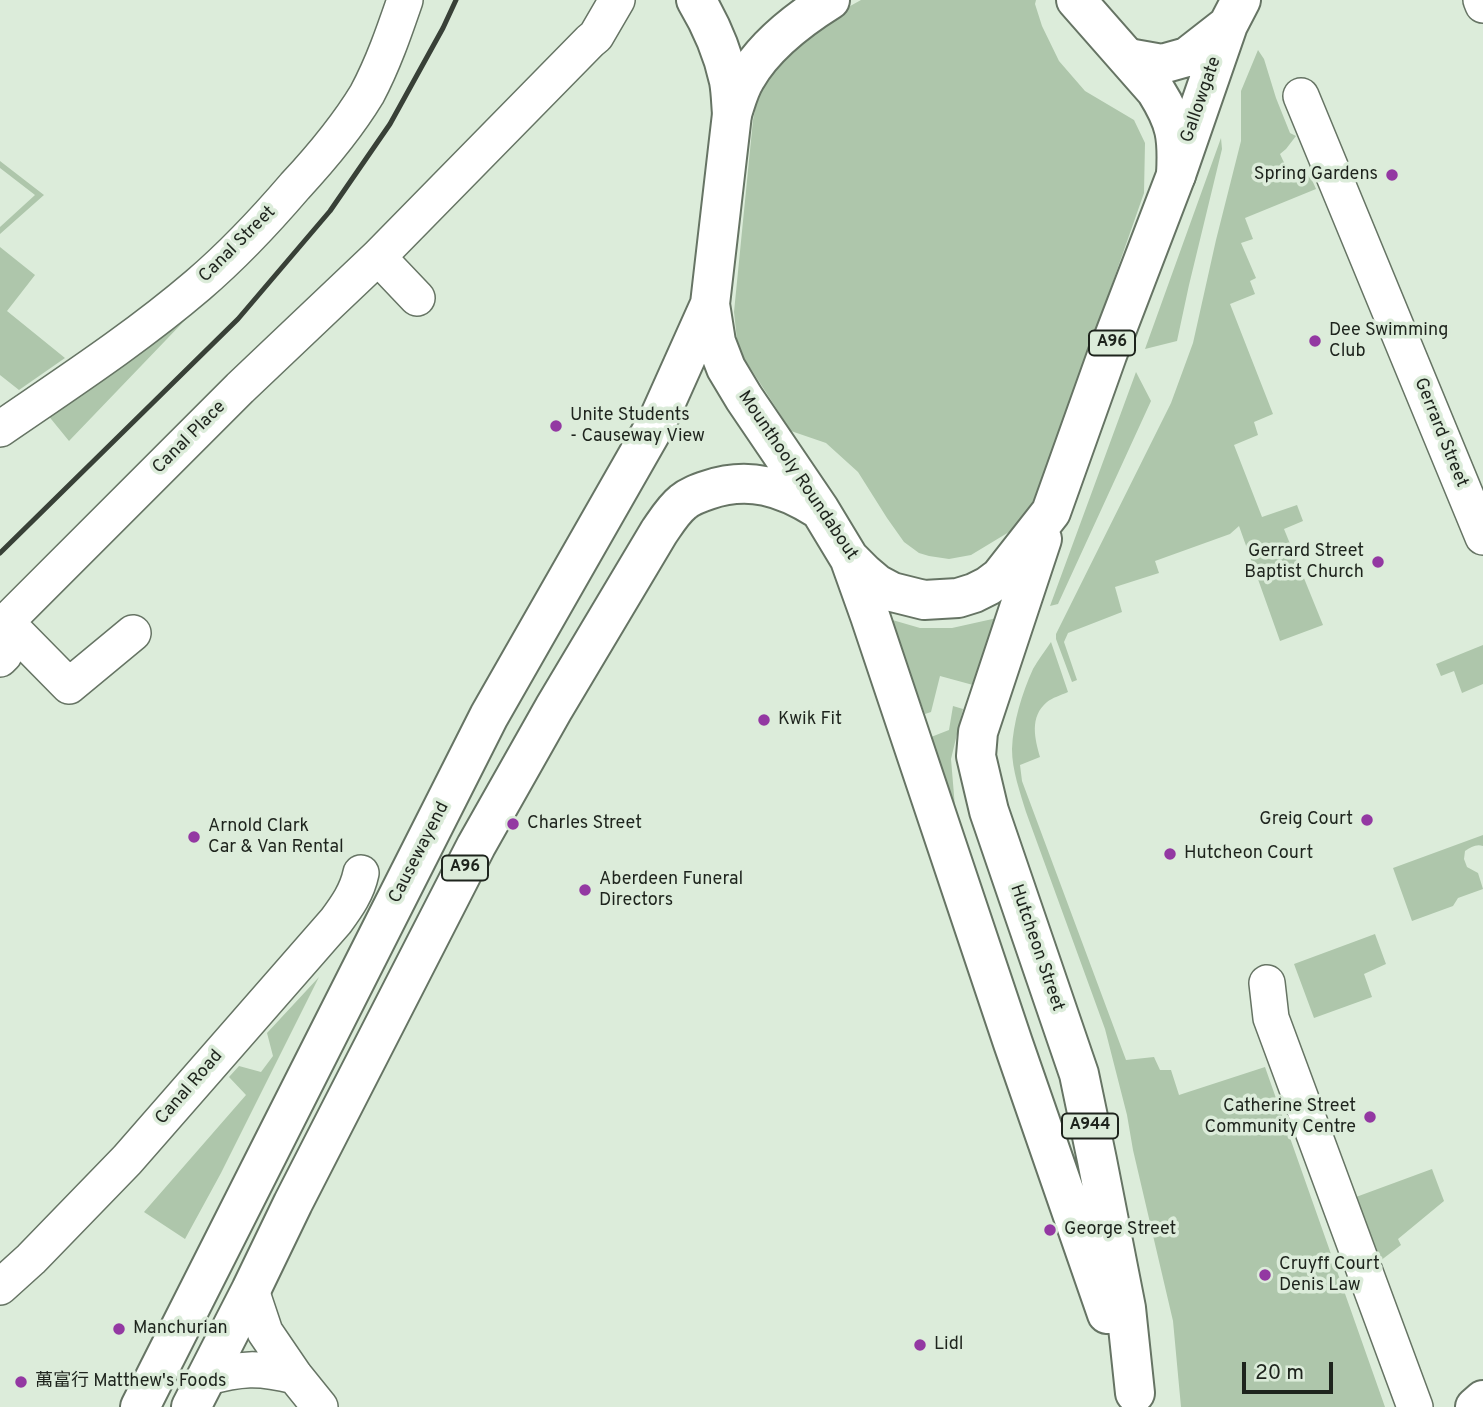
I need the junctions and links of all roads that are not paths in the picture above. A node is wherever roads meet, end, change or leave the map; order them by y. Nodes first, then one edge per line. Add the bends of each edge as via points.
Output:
1 (405, 0) edge
2 (617, 0) edge
3 (696, 0) edge
4 (1076, 0) edge
5 (824, 1) edge
6 (1234, 13) edge
7 (1128, 58) junction
8 (1301, 96) dead end
9 (732, 114) junction
10 (1176, 175) junction
11 (378, 257) junction
12 (417, 298) dead end
13 (710, 304) junction
14 (0, 429) edge
15 (820, 510) junction
16 (1051, 512) junction
17 (1483, 537) edge
18 (849, 558) junction
19 (3, 625) edge
20 (133, 633) dead end
21 (0, 659) edge
22 (361, 873) dead end
23 (1268, 984) dead end
24 (0, 1287) edge
25 (251, 1290) junction
26 (295, 1376) junction
27 (198, 1393) edge
28 (1137, 1400) edge
29 (1483, 1400) edge
30 (139, 1407) edge
31 (320, 1407) edge
32 (1415, 1407) edge
33 (1475, 1407) edge

1 - 14 street, Canal Street via 367,94 264,222 172,306
2 - 11 street, Canal Place via 596,36
3 - 9 main road via 721,51
4 - 7 main road, Mounthooly Roundabout / A96
5 - 9 main road, Mounthooly Roundabout / A96 via 761,58 746,78
6 - 7 main road, Gallowgate via 1186,57 1162,64
6 - 10 main road, Gallowgate
7 - 10 main road, Mounthooly Roundabout / A96 via 1156,91 1175,126
8 - 17 street, Gerrard Street
9 - 13 main road, Mounthooly Roundabout / A96
10 - 16 main road, Mounthooly Roundabout / A96
11 - 12 street
11 - 19 street, Canal Place
13 - 15 main road, Mounthooly Roundabout / A96 via 726,368
13 - 30 main road, Causewayend / A96 via 658,420 489,716
15 - 18 main road, Mounthooly Roundabout / A96
15 - 25 main road, A96 via 780,489 746,484 694,495 672,513 476,846
16 - 18 main road, Mounthooly Roundabout / A96 via 1000,577 958,598 924,600 892,592
16 - 28 main road, Hutcheon Street / A944 via 978,732 976,756 989,811 1079,1074 1126,1308
18 - 28 main road, Hutcheon Street / A944
19 - 20 street via 69,686
19 - 21 street via 4,655
22 - 24 street, Canal Road via 336,921 127,1160
23 - 32 street via 1271,1018
25 - 26 street via 265,1332
25 - 27 main road, A96
26 - 27 street via 252,1368 230,1371
26 - 31 street
29 - 33 main road

